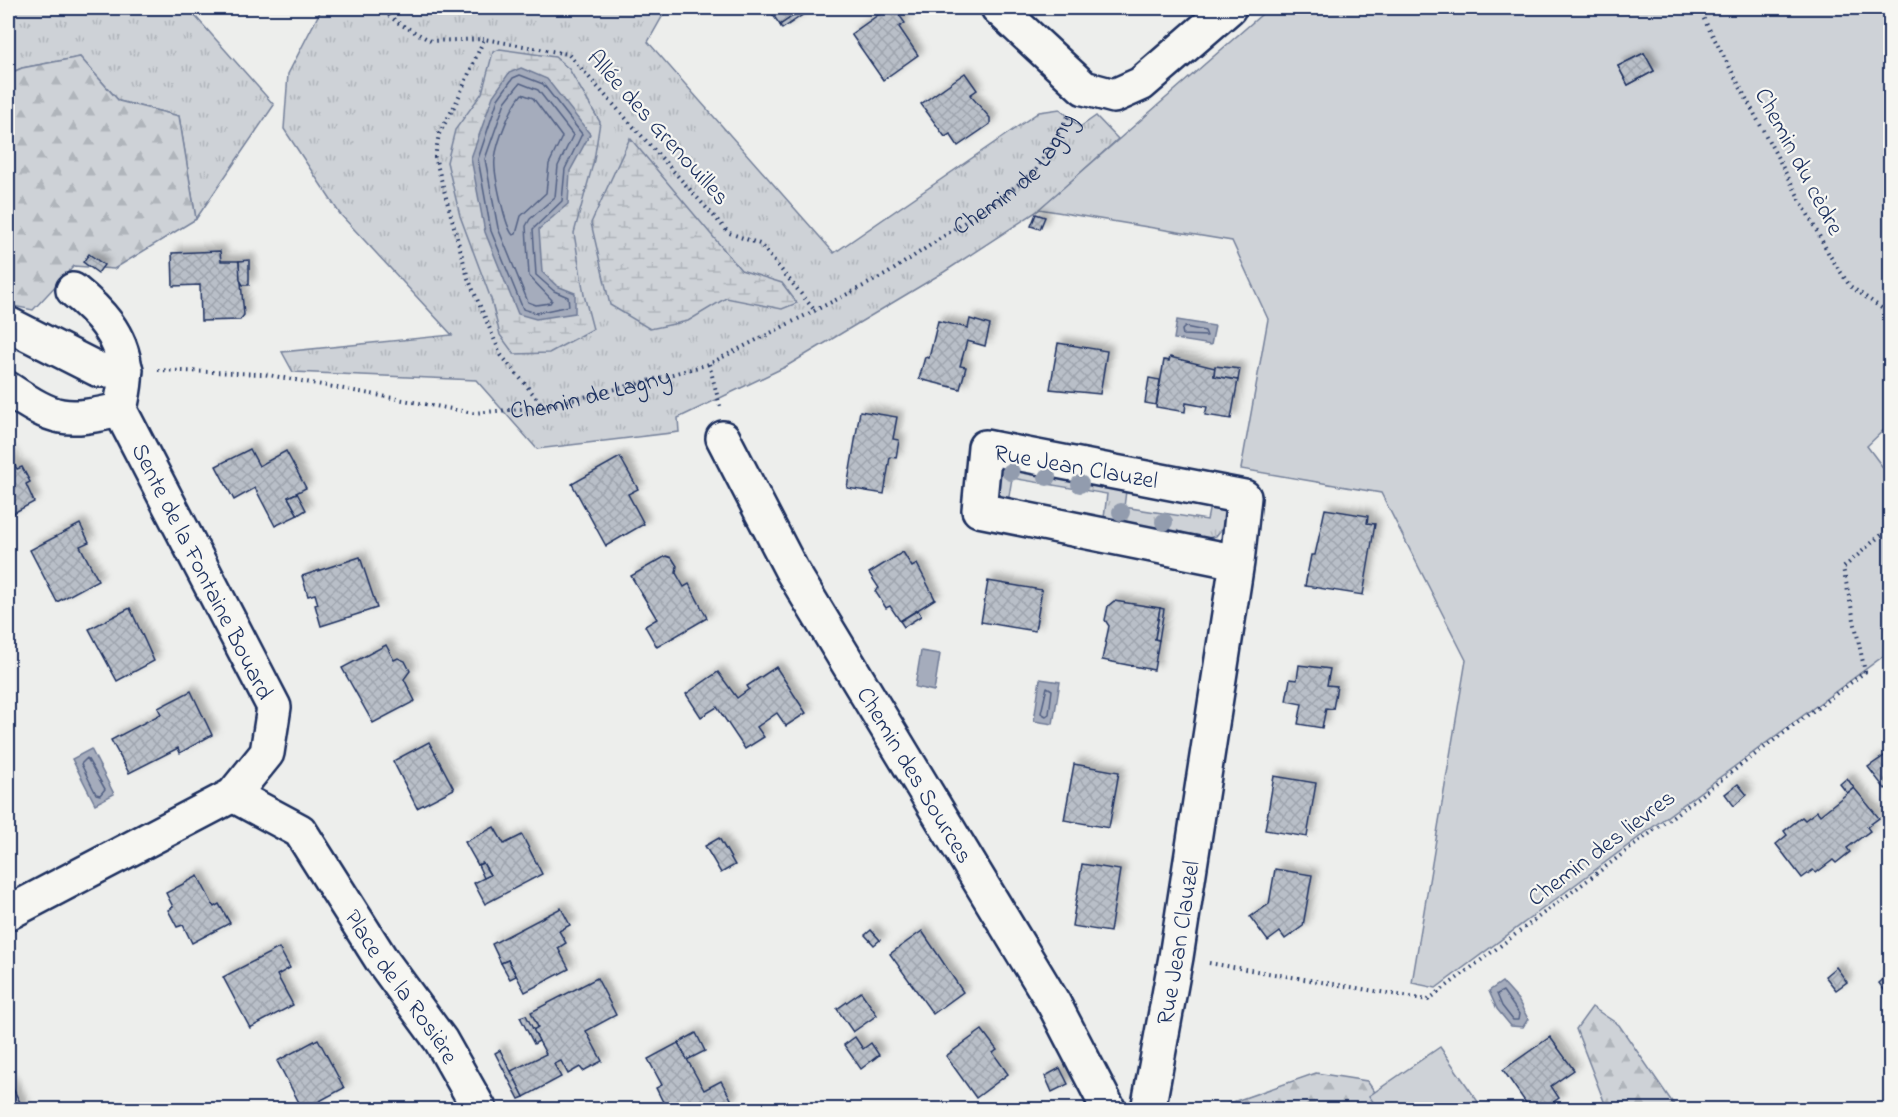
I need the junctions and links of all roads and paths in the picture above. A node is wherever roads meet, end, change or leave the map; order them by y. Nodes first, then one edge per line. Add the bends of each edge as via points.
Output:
1 (998, 8) edge
2 (1229, 8) edge
3 (1698, 8) edge
4 (381, 9) edge
5 (484, 39) junction
6 (1084, 88) junction
7 (73, 290) dead end
8 (816, 312) junction
9 (1890, 314) edge
10 (8, 324) edge
11 (708, 364) junction
12 (126, 370) junction
13 (8, 389) edge
14 (544, 407) junction
15 (120, 410) junction
16 (723, 438) joint
17 (1890, 527) edge
18 (1237, 562) junction
19 (233, 795) junction
20 (8, 914) edge
21 (1176, 957) junction
22 (480, 1110) edge
23 (1109, 1110) edge
24 (1148, 1110) edge

1 - 6 street
2 - 6 street via 1141,84 1114,96
3 - 9 path, Chemin du cèdre via 1830,256 1850,286
4 - 5 path, Allée des Grenouilles via 431,41
5 - 8 path, Allée des Grenouilles via 568,54 729,233 760,244
5 - 14 path via 439,134 435,157 468,278 501,355
6 - 8 path, Chemin de Lagny via 1036,170 887,274
7 - 12 street via 116,333
8 - 11 path, Chemin de Lagny
10 - 12 street via 99,370
11 - 14 path, Chemin de Lagny
11 - 16 path via 718,397
12 - 14 path, Chemin de Lagny via 263,375 473,413
12 - 15 street
13 - 15 street via 44,413 78,419
15 - 19 street, Sente de la Fontaine Bouard via 274,706 267,753
16 - 23 street, Chemin des Sources via 791,569 1053,1004
17 - 21 path, Chemin des lievres via 1843,568 1865,672 1428,1000
18 - 18 street, Rue Jean Clauzel via 1244,497 985,447 979,510
18 - 21 street, Rue Jean Clauzel
19 - 20 street, Sente de la Fontaine Bouard
19 - 22 street, Place de la Rosière via 300,831 381,959 441,1041
21 - 24 street, Rue Jean Clauzel

